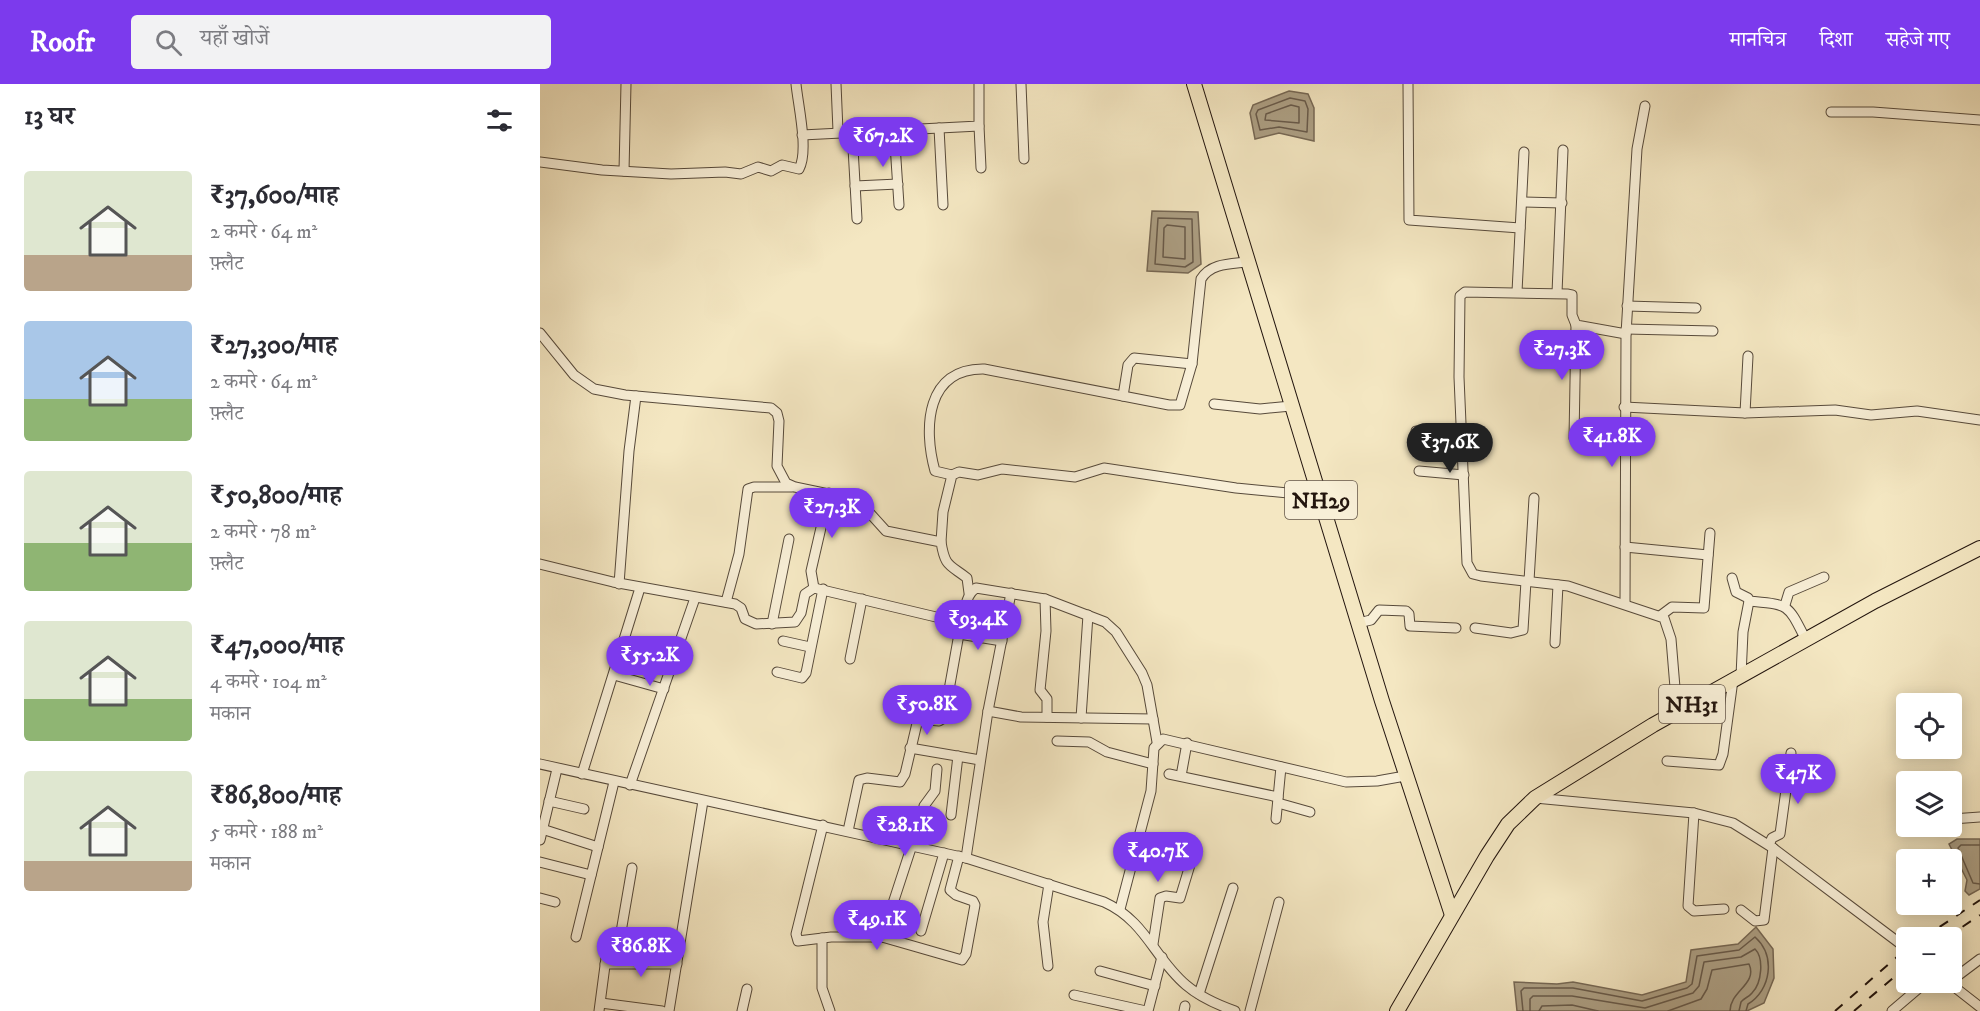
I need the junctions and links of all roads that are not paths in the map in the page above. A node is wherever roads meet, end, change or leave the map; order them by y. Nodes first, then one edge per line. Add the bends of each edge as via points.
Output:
1 (627, 84) edge
2 (796, 84) edge
3 (836, 84) edge
4 (979, 84) edge
5 (1021, 84) edge
6 (1194, 84) edge
7 (1408, 84) edge
8 (1645, 106) dead end
9 (1831, 112) dead end
10 (1980, 120) edge
11 (979, 126) junction
12 (939, 128) junction
13 (894, 129) junction
14 (852, 130) junction
15 (838, 131) junction
16 (802, 135) junction
17 (1563, 150) dead end
18 (1524, 152) dead end
19 (1024, 159) dead end
20 (540, 162) edge
21 (981, 168) dead end
22 (624, 171) junction
23 (898, 184) junction
24 (855, 186) junction
25 (1522, 202) junction
26 (1562, 203) junction
27 (899, 205) dead end
28 (943, 205) dead end
29 (857, 219) dead end
30 (1520, 228) junction
31 (1247, 262) junction
32 (1517, 292) junction
33 (1557, 293) junction
34 (1627, 306) junction
35 (1696, 308) dead end
36 (1576, 325) junction
37 (1713, 331) dead end
38 (1626, 332) junction
39 (540, 333) edge
40 (1748, 356) dead end
41 (1192, 364) junction
42 (636, 396) junction
43 (1123, 396) junction
44 (1214, 404) dead end
45 (1291, 406) junction
46 (1624, 407) junction
47 (1745, 412) junction
48 (1980, 420) edge
49 (1416, 431) dead end
50 (1462, 432) junction
51 (1574, 438) dead end
52 (1419, 471) dead end
53 (1464, 474) junction
54 (952, 475) junction
55 (795, 487) junction
56 (829, 493) junction
57 (1319, 496) junction
58 (1534, 498) dead end
59 (1710, 533) dead end
60 (789, 539) dead end
61 (941, 542) junction
62 (1625, 547) junction
63 (1980, 548) edge
64 (1708, 555) junction
65 (540, 564) edge
66 (1824, 577) dead end
67 (1732, 578) dead end
68 (1527, 581) junction
69 (619, 584) junction
70 (1558, 585) junction
71 (640, 588) junction
72 (818, 588) junction
73 (969, 592) junction
74 (1011, 593) junction
75 (695, 598) junction
76 (862, 599) junction
77 (1045, 599) junction
78 (1749, 601) junction
79 (726, 602) junction
80 (1625, 604) junction
81 (1785, 606) junction
82 (1088, 615) junction
83 (1660, 616) junction
84 (962, 617) junction
85 (1358, 623) junction
86 (772, 624) junction
87 (1456, 628) dead end
88 (1475, 628) dead end
89 (960, 634) junction
90 (1806, 640) junction
91 (783, 641) dead end
92 (1002, 641) junction
93 (1555, 643) dead end
94 (810, 647) junction
95 (850, 659) dead end
96 (777, 672) dead end
97 (614, 675) junction
98 (1737, 678) junction
99 (664, 689) junction
100 (988, 711) junction
101 (1677, 712) junction
102 (1047, 717) junction
103 (1081, 718) junction
104 (1153, 719) junction
105 (1057, 741) dead end
106 (1157, 742) junction
107 (1187, 743) junction
108 (910, 748) junction
109 (1791, 753) dead end
110 (958, 756) junction
111 (980, 760) junction
112 (1667, 761) dead end
113 (540, 764) edge
114 (1154, 764) junction
115 (1281, 767) junction
116 (557, 769) junction
117 (937, 769) dead end
118 (582, 774) junction
119 (1169, 774) dead end
120 (1181, 776) junction
121 (1405, 776) junction
122 (614, 782) junction
123 (630, 785) junction
124 (1534, 798) junction
125 (1278, 800) junction
126 (549, 801) junction
127 (703, 801) junction
128 (584, 809) dead end
129 (1310, 812) dead end
130 (1694, 813) junction
131 (951, 814) dead end
132 (1980, 817) edge
133 (1962, 818) edge
134 (1276, 819) dead end
135 (823, 825) junction
136 (542, 830) junction
137 (848, 831) junction
138 (540, 840) edge
139 (915, 846) junction
140 (598, 847) junction
141 (1771, 847) junction
142 (1138, 850) junction
143 (944, 853) junction
144 (962, 857) junction
145 (540, 862) edge
146 (632, 868) dead end
147 (591, 875) junction
148 (1049, 884) junction
149 (1233, 888) dead end
150 (540, 898) edge
151 (555, 902) dead end
152 (1279, 902) dead end
153 (1120, 909) junction
154 (1724, 909) dead end
155 (1741, 910) dead end
156 (1452, 915) junction
157 (921, 932) dead end
158 (576, 937) dead end
159 (822, 938) junction
160 (882, 938) junction
161 (1896, 941) edge
162 (1153, 944) junction
163 (1162, 957) junction
164 (1980, 960) edge
165 (605, 964) junction
166 (676, 964) junction
167 (1048, 966) dead end
168 (1100, 971) dead end
169 (1962, 973) edge
170 (1155, 986) junction
171 (747, 988) dead end
172 (1962, 991) edge
173 (1913, 993) edge
174 (1199, 994) junction
175 (1074, 995) dead end
176 (1980, 1006) edge
177 (600, 1007) edge
178 (1229, 1010) edge
179 (662, 1011) edge
180 (669, 1011) edge
181 (742, 1011) edge
182 (830, 1011) edge
183 (1147, 1011) edge
184 (1250, 1011) edge
185 (1397, 1011) edge
186 (1892, 1011) edge

1 - 22 street
2 - 16 street
3 - 15 street
4 - 11 street
5 - 19 street
6 - 31 highway, NH29
7 - 30 street via 1409,220
8 - 34 street via 1637,150
9 - 10 street
11 - 12 street
11 - 21 street
12 - 13 street
12 - 28 street
13 - 14 street
13 - 23 street
14 - 15 street
14 - 24 street
15 - 16 street
16 - 22 street via 800,169 782,165 771,171 755,167 741,174
17 - 26 street
18 - 25 street
20 - 22 street
23 - 24 street
23 - 27 street
24 - 29 street
25 - 26 street
25 - 30 street
26 - 33 street
30 - 32 street
31 - 41 street via 1214,267 1201,279
31 - 45 highway, NH29
32 - 33 street
32 - 50 street via 1465,292 1460,296
33 - 36 street via 1572,295
34 - 35 street
34 - 38 street
36 - 38 street
36 - 51 street
37 - 38 street
38 - 46 street
39 - 42 street via 584,384 608,393
40 - 47 street
41 - 43 street via 1134,358 1128,365
41 - 43 street via 1180,405
42 - 55 street via 771,408 779,421 777,466 786,483
42 - 69 street
43 - 54 street via 1000,371 963,371 939,389 929,428 935,471
44 - 45 street via 1260,409
45 - 57 highway, NH29
46 - 47 street
46 - 62 street
47 - 48 street via 1835,410 1871,416 1917,411
49 - 50 street
50 - 53 street
52 - 53 street
53 - 68 street via 1469,569 1481,576
54 - 57 street via 978,475 1002,469 1075,477 1104,468
54 - 61 street
55 - 56 street
55 - 79 street via 748,489 739,554
56 - 61 street via 867,510 886,531
56 - 72 street via 811,571
57 - 85 highway, NH29
58 - 68 street
59 - 64 street
60 - 86 street
61 - 73 street via 944,560 967,578
62 - 64 street
62 - 80 street
63 - 90 highway, NH31
64 - 83 street via 1704,608 1672,607
65 - 69 street
66 - 81 street via 1789,592
67 - 78 street via 1736,592
68 - 70 street
68 - 88 street via 1523,630 1511,633
69 - 71 street
70 - 80 street
70 - 93 street
71 - 75 street
71 - 97 street
72 - 76 street
72 - 86 street via 805,594 795,622
72 - 94 street
73 - 74 street via 984,588
73 - 84 street
74 - 77 street
74 - 92 street
75 - 79 street
75 - 99 street
76 - 84 street via 950,621 957,622
76 - 95 street
77 - 82 street
77 - 102 street via 1040,690 1047,699
78 - 81 street
78 - 98 street
79 - 86 street via 741,608 750,622
80 - 83 street
81 - 90 street
82 - 103 street
82 - 104 street via 1116,632 1142,673
83 - 101 street via 1671,639
84 - 89 street
85 - 87 street via 1371,620 1379,610 1406,611 1410,626
85 - 121 highway, NH29
89 - 92 street
89 - 108 street via 944,718 918,719
90 - 98 highway, NH31
91 - 94 street
92 - 100 street
94 - 96 street via 804,677
97 - 99 street
97 - 118 street
98 - 101 highway, NH31
98 - 112 street via 1719,765
99 - 123 street
100 - 102 street
100 - 111 street
101 - 124 highway, NH31
102 - 103 street
103 - 104 street
104 - 106 street
105 - 114 street via 1089,742 1107,752
106 - 107 street via 1169,738
106 - 114 street
107 - 115 street
107 - 120 street
108 - 110 street
108 - 137 street via 900,782 859,780
109 - 141 street via 1780,834 1772,838
110 - 111 street
110 - 131 street
111 - 144 street
113 - 116 street
114 - 142 street
115 - 121 street via 1346,782
115 - 125 street
116 - 118 street
116 - 126 street
117 - 139 street via 934,791 924,806
118 - 122 street
119 - 120 street
120 - 125 street
121 - 156 highway, NH29
122 - 123 street
122 - 140 street
123 - 127 street
124 - 130 street
124 - 156 highway, NH31 via 1508,824
125 - 129 street
125 - 134 street
126 - 128 street
126 - 136 street
127 - 135 street
127 - 166 street
130 - 141 street via 1733,823
130 - 154 street via 1688,906 1694,911
132 - 133 street
135 - 137 street
135 - 159 street via 795,938
136 - 138 street
136 - 140 street
137 - 139 street
139 - 143 street
139 - 160 street
140 - 147 street
141 - 155 street via 1764,920 1755,921
141 - 161 street
142 - 153 street
142 - 162 street via 1185,860 1190,865 1180,898 1160,898
143 - 144 street
143 - 157 street
144 - 148 street
144 - 160 street via 950,890 975,905 962,960
145 - 147 street
146 - 165 street via 621,932 610,940
147 - 158 street
148 - 153 street
148 - 167 street via 1043,922
149 - 174 street
150 - 151 street
152 - 184 street
153 - 162 street
156 - 185 highway, NH31
159 - 160 street
159 - 182 street via 822,988
162 - 163 street
163 - 170 street
163 - 174 street
164 - 169 street
165 - 166 street
165 - 177 street
166 - 180 street
168 - 170 street
170 - 183 street
171 - 181 street
172 - 176 street
173 - 186 street
174 - 178 street
175 - 183 street
177 - 179 street

